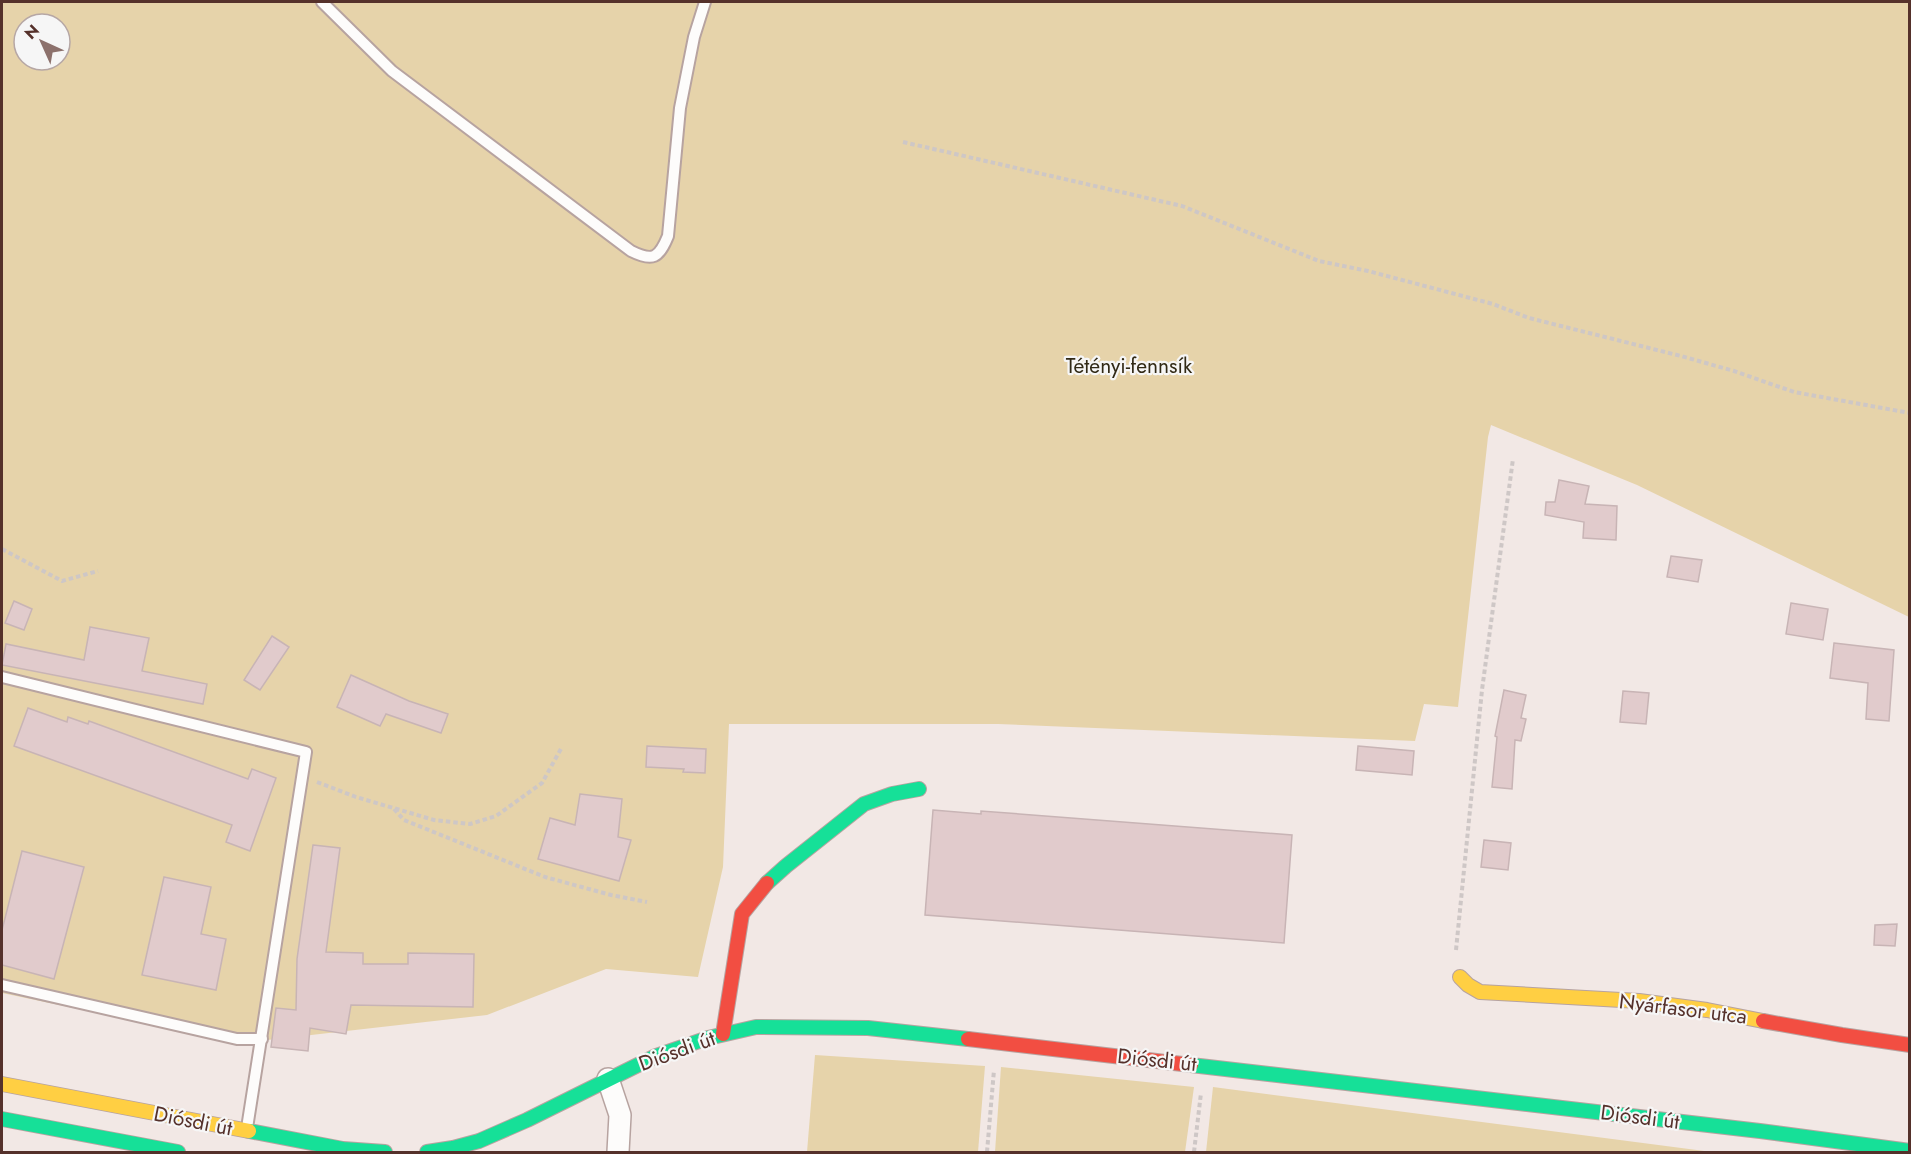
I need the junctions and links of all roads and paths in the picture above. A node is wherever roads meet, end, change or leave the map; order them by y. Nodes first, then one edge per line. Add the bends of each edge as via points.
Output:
1 (322, 2) edge
2 (705, 2) edge
3 (903, 142) dead end
4 (1910, 413) edge
5 (1513, 459) dead end
6 (2, 549) edge
7 (98, 571) dead end
8 (2, 677) edge
9 (562, 747) dead end
10 (302, 776) junction
11 (919, 789) dead end
12 (394, 808) junction
13 (647, 902) dead end
14 (1460, 977) joint
15 (2, 986) edge
16 (723, 1034) junction
17 (262, 1039) junction
18 (996, 1042) junction
19 (1910, 1045) edge
20 (1203, 1065) junction
21 (608, 1079) junction
22 (2, 1084) edge
23 (2, 1119) edge
24 (247, 1131) junction
25 (343, 1151) edge
26 (1910, 1151) edge
27 (178, 1152) edge
28 (385, 1152) edge
29 (427, 1152) edge
30 (618, 1152) edge
31 (987, 1152) edge
32 (1194, 1152) edge

1 - 2 lane via 392,71 631,252 643,257 654,257 663,250 669,236 680,108
3 - 4 path via 1182,206 1319,261 1494,304 1530,318 1734,371 1794,393
5 - 14 path via 1482,690 1455,957
6 - 7 path via 62,581
8 - 10 lane via 306,752
9 - 12 path via 542,783 496,816 470,824 434,820
10 - 12 path
10 - 17 lane
11 - 16 main road via 864,804 761,889 742,914
12 - 13 path via 404,820 544,877
14 - 19 main road, Nyárfasor utca via 1480,992 1640,1001
15 - 17 lane via 237,1039
16 - 18 main road, Diósdi út via 787,1026 868,1028
16 - 21 main road, Diósdi út via 656,1056
17 - 24 lane
18 - 20 main road, Diósdi út
18 - 31 path
20 - 26 main road, Diósdi út
20 - 32 path
21 - 29 main road, Diósdi út via 494,1135
21 - 30 street via 620,1115
22 - 24 main road, Diósdi út
23 - 27 main road
24 - 25 main road, Diósdi út
25 - 28 main road, Diósdi út

